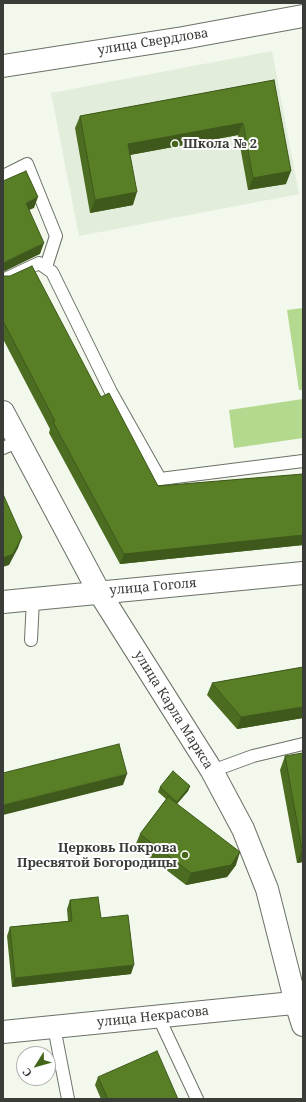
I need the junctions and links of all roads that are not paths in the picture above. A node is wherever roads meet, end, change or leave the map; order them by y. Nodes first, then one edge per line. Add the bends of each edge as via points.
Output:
1 (303, 16) edge
2 (3, 66) edge
3 (3, 176) edge
4 (46, 267) junction
5 (3, 280) edge
6 (3, 412) edge
7 (11, 445) edge
8 (303, 461) edge
9 (303, 574) edge
10 (100, 592) junction
11 (33, 599) junction
12 (3, 602) edge
13 (31, 640) dead end
14 (303, 744) edge
15 (212, 771) junction
16 (299, 1002) edge
17 (158, 1016) junction
18 (303, 1025) edge
19 (54, 1027) junction
20 (3, 1032) edge
21 (68, 1099) edge
22 (197, 1099) edge

1 - 2 street, улица Свердлова
3 - 4 lane via 27,164 56,236
4 - 5 lane via 39,262
4 - 8 lane via 52,272 111,392 160,479
6 - 7 street, улица Карла Маркса
7 - 10 street, улица Карла Маркса
9 - 10 street, улица Гоголя
10 - 11 street, улица Гоголя
10 - 15 street, улица Карла Маркса
11 - 12 street, улица Гоголя
11 - 13 lane
14 - 15 lane via 253,756
15 - 16 street, улица Карла Маркса via 243,829 267,889
16 - 17 street, улица Некрасова
16 - 18 street, улица Карла Маркса
17 - 19 street, улица Некрасова
17 - 22 lane
19 - 20 street, улица Некрасова
19 - 21 lane

